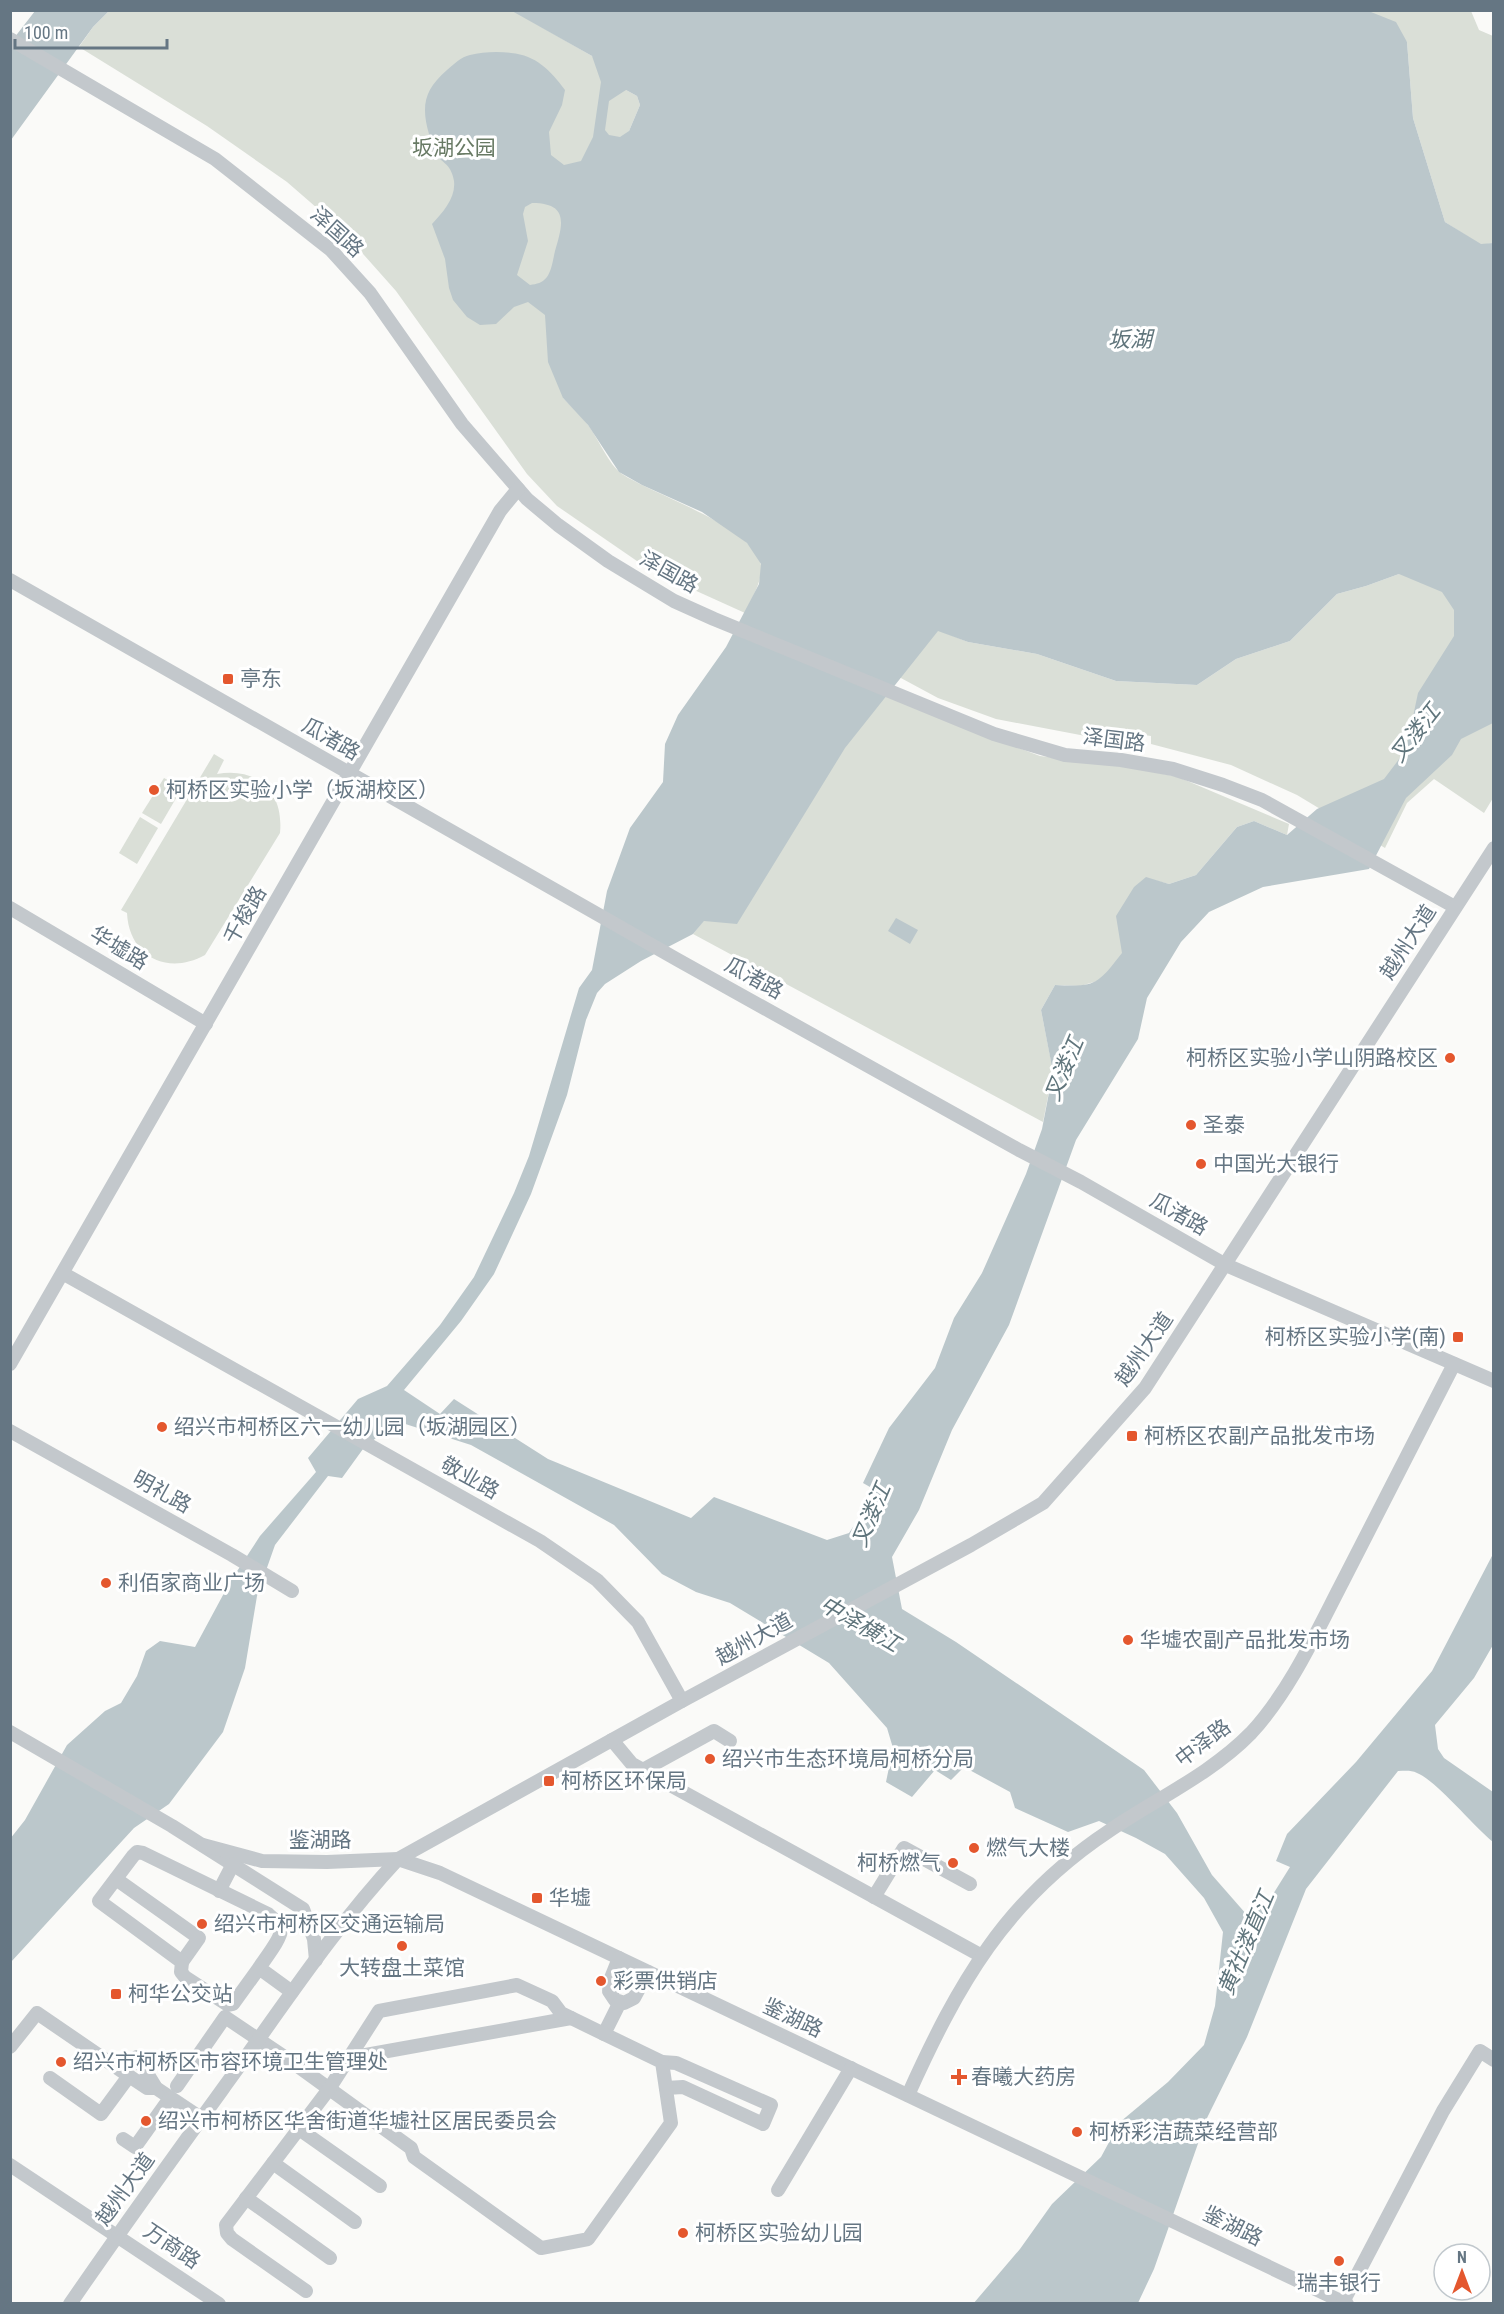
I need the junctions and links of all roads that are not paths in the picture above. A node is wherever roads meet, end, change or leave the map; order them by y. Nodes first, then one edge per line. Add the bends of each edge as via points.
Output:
1 (10, 39) edge
2 (518, 489) junction
3 (10, 580) edge
4 (350, 774) junction
5 (1494, 848) edge
6 (1455, 907) junction
7 (10, 908) edge
8 (206, 1024) junction
9 (1226, 1265) junction
10 (64, 1274) junction
11 (10, 1364) edge
12 (1454, 1364) junction
13 (1494, 1381) edge
14 (10, 1431) edge
15 (292, 1591) dead end
16 (682, 1701) junction
17 (10, 1732) edge
18 (612, 1740) junction
19 (730, 1741) dead end
20 (644, 1770) junction
21 (203, 1845) junction
22 (398, 1859) junction
23 (232, 1864) junction
24 (116, 1879) junction
25 (970, 1884) dead end
26 (219, 1891) junction
27 (874, 1897) junction
28 (980, 1955) junction
29 (619, 1958) junction
30 (316, 1960) junction
31 (182, 1962) junction
32 (259, 1968) junction
33 (648, 1972) junction
34 (292, 1992) junction
35 (620, 2002) junction
36 (571, 2018) junction
37 (604, 2034) junction
38 (258, 2039) junction
39 (10, 2047) edge
40 (137, 2057) dead end
41 (349, 2058) junction
42 (1494, 2060) edge
43 (662, 2062) junction
44 (851, 2068) junction
45 (129, 2076) junction
46 (51, 2078) dead end
47 (156, 2088) junction
48 (666, 2088) junction
49 (329, 2089) junction
50 (174, 2092) junction
51 (908, 2095) junction
52 (201, 2118) junction
53 (299, 2129) junction
54 (123, 2139) dead end
55 (273, 2163) junction
56 (10, 2165) edge
57 (380, 2186) dead end
58 (778, 2190) dead end
59 (246, 2198) junction
60 (355, 2222) dead end
61 (117, 2235) junction
62 (330, 2258) dead end
63 (306, 2291) dead end
64 (1345, 2303) edge
65 (70, 2304) edge
66 (219, 2304) edge

1 - 2 street, 泽国路 via 215,159 331,250 370,293 462,424
2 - 4 street, 千梭路 via 500,511
2 - 6 street, 泽国路 via 558,525 608,561 674,601 714,619 994,734 1065,755 1173,769 1262,800
3 - 4 street, 瓜渚路
4 - 8 street, 千梭路
4 - 9 street, 瓜渚路
5 - 6 street, 越州大道
6 - 9 street, 越州大道
7 - 8 street, 华墟路
8 - 10 street, 千梭路
9 - 12 street, 瓜渚路
9 - 16 street, 越州大道 via 1145,1388 1043,1503
10 - 11 street, 千梭路
10 - 16 street, 敬业路 via 540,1541 597,1580 638,1622
12 - 13 street, 瓜渚路
12 - 28 street, 中泽路 via 1309,1645 1251,1733 1218,1762 1107,1832 1056,1870 1005,1922
14 - 15 street, 明礼路
16 - 18 street, 越州大道
17 - 21 street
18 - 20 street via 632,1764
18 - 22 street, 越州大道
19 - 20 street via 714,1731
20 - 27 street
21 - 22 street, 鉴湖路 via 262,1861
21 - 23 street
22 - 29 street, 鉴湖路 via 440,1873
22 - 30 street, 越州大道 via 366,1893
23 - 26 street
23 - 30 street via 303,1909 314,1939
24 - 26 street via 137,1852
24 - 31 street via 99,1901
24 - 31 street via 199,1938
25 - 27 street via 904,1848
26 - 32 street via 268,1914 281,1929
27 - 28 street
28 - 51 street, 中泽路
29 - 33 street, 鉴湖路
29 - 35 street via 609,1991
30 - 34 street, 越州大道
31 - 32 street via 185,1977 228,2005 233,2004
32 - 34 street
33 - 35 street via 634,1998
33 - 44 street, 鉴湖路
34 - 38 street, 越州大道
35 - 37 street
36 - 37 street
36 - 41 street
36 - 41 street via 552,2001 517,1985 379,2011
37 - 43 street
38 - 49 street
38 - 50 street via 225,2017
38 - 52 street, 越州大道
39 - 45 street via 37,2013
40 - 47 street
41 - 49 street
42 - 64 street via 1480,2051 1443,2111
43 - 48 street
43 - 48 street via 676,2063 771,2105 763,2124 683,2087
44 - 51 street, 鉴湖路
44 - 58 street
45 - 46 street via 101,2114
45 - 47 street via 147,2088
47 - 50 street
48 - 49 street via 671,2123 588,2239 541,2248 414,2157 411,2148
49 - 53 street
50 - 52 street
50 - 54 street via 135,2147
51 - 64 street, 鉴湖路
52 - 61 street, 越州大道
53 - 55 street
53 - 57 street
55 - 59 street
55 - 60 street
56 - 61 street, 万商路
59 - 62 street
59 - 63 street via 226,2225 226,2233
61 - 65 street, 越州大道
61 - 66 street, 万商路

